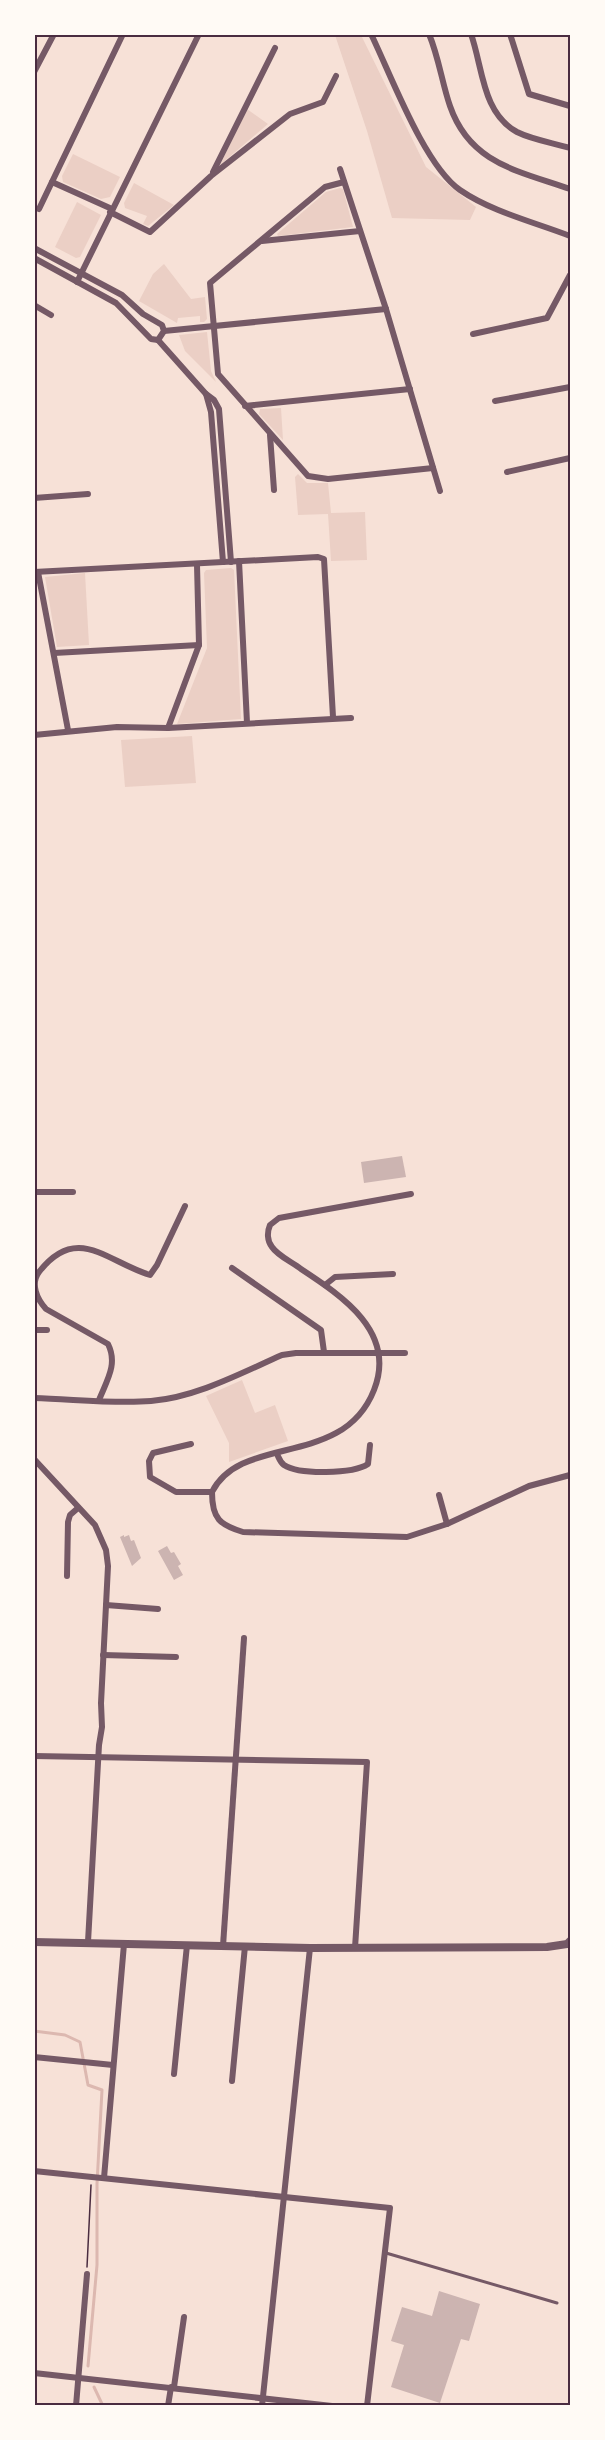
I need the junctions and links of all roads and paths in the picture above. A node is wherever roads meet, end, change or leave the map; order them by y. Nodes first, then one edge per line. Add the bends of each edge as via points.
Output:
1 (54, 34) edge
2 (123, 34) edge
3 (199, 34) edge
4 (371, 34) edge
5 (429, 34) edge
6 (471, 34) edge
7 (510, 34) edge
8 (275, 48) dead end
9 (35, 69) edge
10 (336, 76) dead end
11 (570, 106) edge
12 (570, 148) edge
13 (340, 169) dead end
14 (211, 176) junction
15 (52, 182) junction
16 (344, 182) junction
17 (570, 189) edge
18 (39, 209) dead end
19 (111, 211) junction
20 (360, 231) junction
21 (570, 236) edge
22 (260, 241) junction
23 (34, 248) edge
24 (34, 258) edge
25 (81, 273) junction
26 (570, 274) edge
27 (77, 282) junction
28 (34, 305) edge
29 (386, 309) junction
30 (51, 315) dead end
31 (213, 327) junction
32 (164, 331) junction
33 (473, 334) dead end
34 (158, 340) junction
35 (570, 387) edge
36 (410, 389) junction
37 (495, 402) dead end
38 (245, 406) junction
39 (270, 435) junction
40 (570, 458) edge
41 (433, 468) junction
42 (507, 472) dead end
43 (274, 490) dead end
44 (440, 491) dead end
45 (88, 494) dead end
46 (34, 498) edge
47 (239, 561) junction
48 (227, 562) junction
49 (197, 565) junction
50 (36, 572) edge
51 (199, 645) junction
52 (54, 653) junction
53 (333, 717) junction
54 (351, 718) dead end
55 (247, 723) junction
56 (168, 728) junction
57 (68, 730) junction
58 (34, 735) edge
59 (34, 1192) edge
60 (73, 1192) dead end
61 (411, 1194) dead end
62 (185, 1206) dead end
63 (232, 1268) dead end
64 (393, 1274) dead end
65 (325, 1285) junction
66 (34, 1330) edge
67 (47, 1330) dead end
68 (324, 1352) junction
69 (405, 1353) dead end
70 (379, 1354) junction
71 (34, 1398) edge
72 (99, 1400) junction
73 (191, 1444) dead end
74 (370, 1444) dead end
75 (277, 1454) junction
76 (34, 1459) edge
77 (570, 1475) edge
78 (212, 1492) junction
79 (439, 1495) dead end
80 (78, 1508) junction
81 (447, 1524) junction
82 (67, 1576) dead end
83 (106, 1605) junction
84 (158, 1609) dead end
85 (244, 1638) dead end
86 (103, 1655) junction
87 (176, 1658) dead end
88 (34, 1756) edge
89 (98, 1758) junction
90 (236, 1760) junction
91 (570, 1941) edge
92 (34, 1942) edge
93 (87, 1942) junction
94 (124, 1944) junction
95 (187, 1946) junction
96 (223, 1946) junction
97 (245, 1946) junction
98 (310, 1948) junction
99 (355, 1948) junction
100 (34, 2057) edge
101 (113, 2065) junction
102 (174, 2074) dead end
103 (232, 2081) dead end
104 (34, 2172) edge
105 (91, 2178) junction
106 (102, 2178) junction
107 (285, 2197) junction
108 (384, 2252) junction
109 (87, 2274) joint
110 (556, 2304) dead end
111 (184, 2317) dead end
112 (34, 2373) edge
113 (79, 2378) junction
114 (172, 2387) junction
115 (262, 2398) junction
116 (76, 2406) edge
117 (168, 2406) edge
118 (261, 2406) edge
119 (332, 2406) edge
120 (367, 2406) edge

1 - 9 street
2 - 15 street
3 - 19 street
4 - 21 street via 430,157 458,188 483,203
5 - 17 street via 450,106 470,144 508,168
6 - 12 street via 494,111 519,133
7 - 11 street via 530,94
8 - 14 street
10 - 14 street via 323,102 290,114
13 - 16 street
14 - 19 street via 150,232
15 - 18 street
15 - 19 street
16 - 20 street
16 - 22 street via 326,187
19 - 25 street
20 - 22 street
20 - 29 street
22 - 31 street via 210,283
23 - 25 street
24 - 27 street
25 - 27 street
25 - 32 street via 122,295
26 - 33 street via 547,318
27 - 34 street via 116,303 151,339
28 - 30 street
29 - 31 street
29 - 36 street
31 - 32 street
31 - 38 street via 218,374
32 - 34 street
34 - 48 street via 206,394
35 - 37 street
36 - 38 street
36 - 41 street
38 - 39 street
39 - 41 street via 312,478
39 - 43 street
40 - 42 street
41 - 44 street
45 - 46 street
47 - 48 street
47 - 53 street via 324,559
47 - 55 street
48 - 49 street
49 - 50 street
49 - 51 street
50 - 52 street
51 - 52 street
51 - 56 street
52 - 57 street
53 - 54 street
53 - 55 street
55 - 56 street
56 - 57 street
57 - 58 street
59 - 60 street
61 - 65 street via 273,1222 268,1234 271,1246
62 - 72 street via 150,1275 82,1247 63,1250 37,1275 35,1290 46,1310 108,1344 113,1354 113,1368
63 - 68 street via 321,1330
64 - 65 street via 335,1277
65 - 70 street via 365,1321
66 - 67 street
68 - 70 street
68 - 72 street via 282,1355 205,1388 167,1398
69 - 70 street
70 - 75 street via 375,1388 365,1409 350,1426 330,1437
71 - 72 street
73 - 78 street via 153,1452 150,1477 176,1492
74 - 75 street via 368,1464 349,1471 290,1468 281,1463
75 - 78 street via 242,1463 228,1472
76 - 80 street
77 - 81 street via 529,1486
78 - 81 street via 215,1513 224,1526 243,1532 407,1538
79 - 81 street
80 - 82 street via 68,1522
80 - 83 street via 95,1526 106,1550
83 - 84 street
83 - 86 street
85 - 90 street
86 - 87 street
86 - 89 street
88 - 89 street
89 - 90 street
89 - 93 street
90 - 96 street
90 - 99 street via 367,1762
91 - 99 street via 547,1947
92 - 93 street
93 - 94 street
94 - 95 street
94 - 101 street
95 - 96 street
95 - 102 street
96 - 97 street
97 - 98 street
97 - 103 street
98 - 99 street
98 - 107 street
100 - 101 street
101 - 106 street
104 - 105 street
105 - 106 street
105 - 109 path
106 - 107 street
107 - 108 street via 390,2208
107 - 115 street
108 - 110 lane
108 - 120 street
109 - 113 street
111 - 114 street
112 - 113 street
113 - 114 street
113 - 116 street
114 - 115 street
114 - 117 street
115 - 118 street
115 - 119 street

